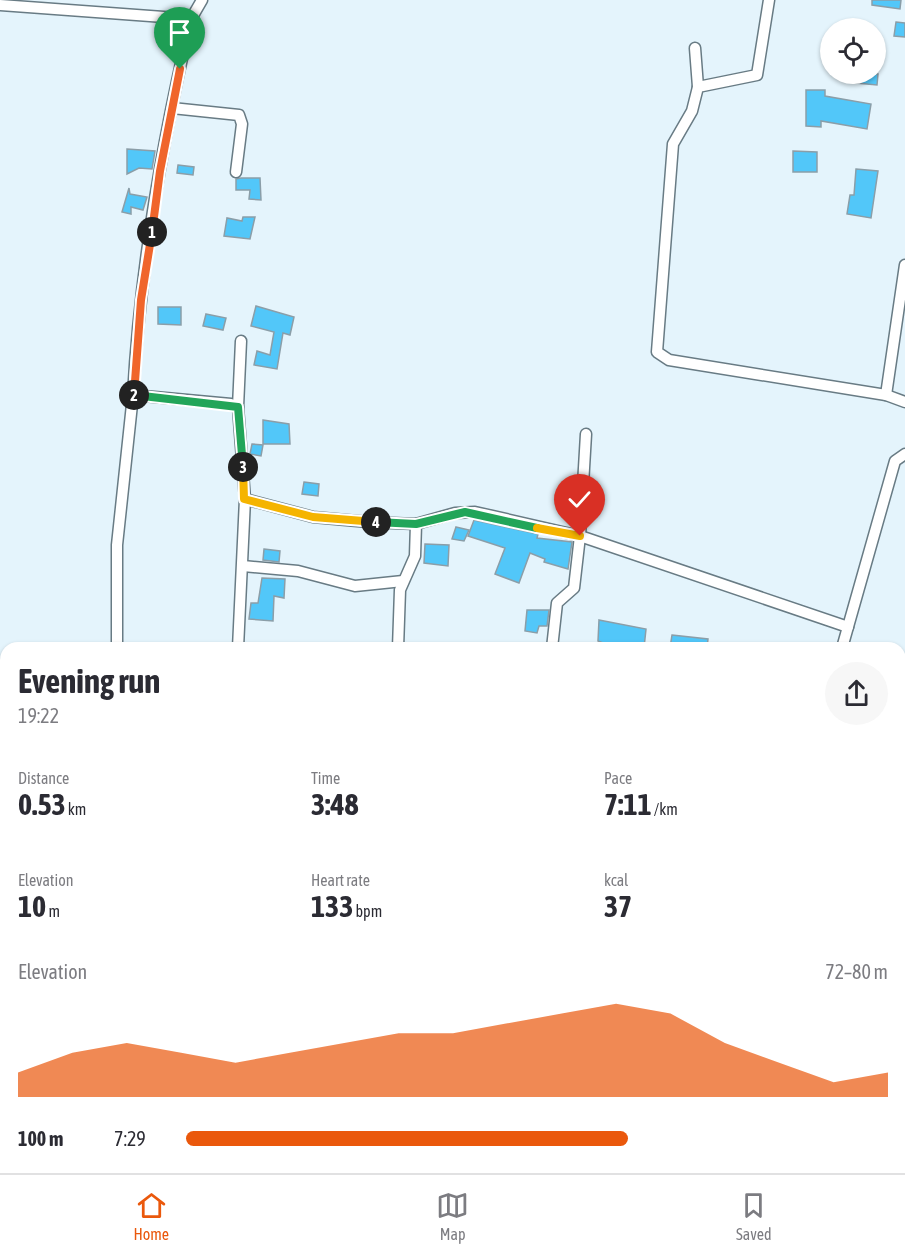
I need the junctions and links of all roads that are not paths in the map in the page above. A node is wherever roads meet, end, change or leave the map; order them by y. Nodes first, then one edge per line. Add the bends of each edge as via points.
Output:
1 (202, 0) edge
2 (770, 0) edge
3 (0, 5) edge
4 (191, 19) junction
5 (695, 48) dead end
6 (698, 87) junction
7 (172, 108) junction
8 (236, 172) dead end
9 (905, 265) edge
10 (242, 340) dead end
11 (133, 395) junction
12 (886, 395) junction
13 (905, 402) edge
14 (238, 407) junction
15 (586, 434) dead end
16 (905, 454) edge
17 (244, 499) junction
18 (416, 524) junction
19 (580, 536) junction
20 (243, 566) junction
21 (403, 581) junction
22 (848, 627) junction
23 (117, 642) edge
24 (238, 642) edge
25 (398, 642) edge
26 (552, 642) edge
27 (844, 642) edge
28 (116, 1173) edge
29 (133, 1173) edge

1 - 4 street
2 - 6 street via 757,75
3 - 4 street
4 - 7 street
5 - 6 street
6 - 12 street via 692,111 673,144 657,352 669,360
7 - 8 street via 239,115 242,124
7 - 11 street via 141,300
9 - 12 street
10 - 14 street
11 - 14 street
11 - 23 street via 117,545
12 - 13 street
14 - 17 street
15 - 19 street
16 - 22 street via 895,461
17 - 18 street via 318,518
17 - 20 street
18 - 19 street via 455,513 475,512
18 - 21 street via 415,556
19 - 22 street
19 - 26 street via 574,588 557,603
20 - 21 street via 298,571 355,586
20 - 24 street
21 - 25 street
22 - 27 street
28 - 29 street

